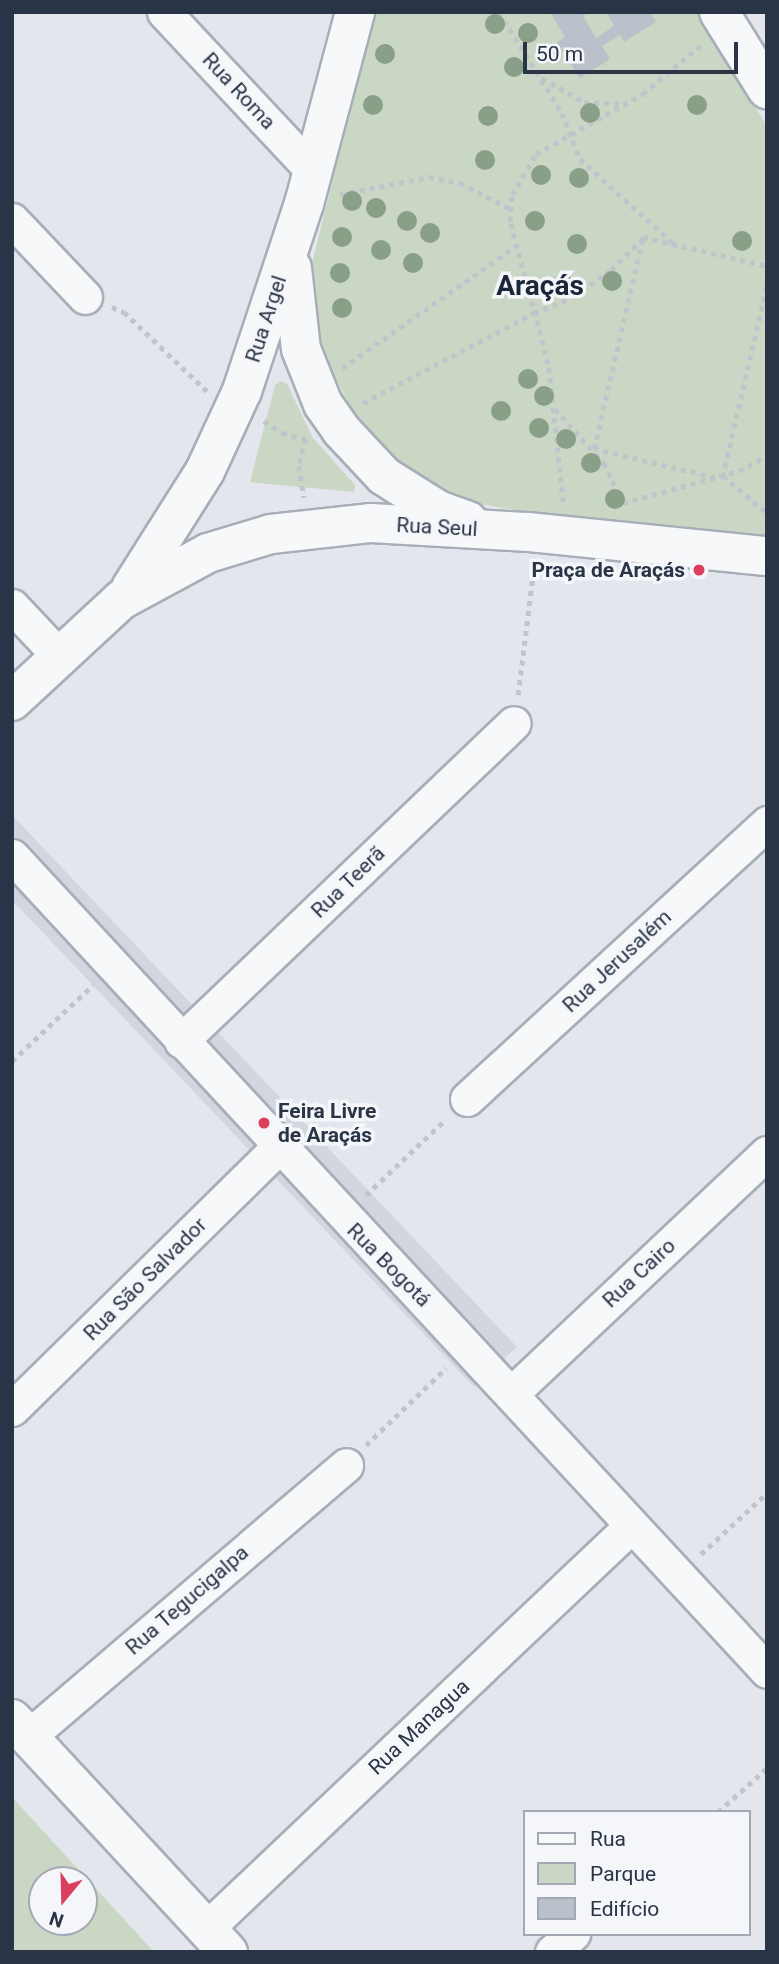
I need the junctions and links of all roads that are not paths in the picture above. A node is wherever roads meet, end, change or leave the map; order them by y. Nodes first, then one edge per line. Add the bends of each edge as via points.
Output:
1 (164, 12) edge
2 (355, 12) edge
3 (722, 18) edge
4 (767, 89) edge
5 (317, 190) junction
6 (12, 220) edge
7 (85, 297) road end
8 (544, 525) junction
9 (767, 556) edge
10 (121, 600) junction
11 (12, 606) edge
12 (60, 657) junction
13 (12, 701) edge
14 (514, 723) road end
15 (767, 823) edge
16 (12, 856) edge
17 (181, 1041) junction
18 (467, 1099) road end
19 (278, 1148) junction
20 (767, 1153) edge
21 (512, 1393) junction
22 (12, 1409) edge
23 (346, 1465) road end
24 (631, 1526) junction
25 (767, 1671) edge
26 (20, 1728) edge
27 (571, 1936) edge
28 (217, 1940) edge
29 (552, 1952) edge

1 - 5 street, Rua Roma
2 - 5 street, Rua Argel
3 - 4 street
5 - 8 street via 292,261 295,320 311,377 341,430 384,476 429,505 468,521
5 - 10 street, Rua Argel via 235,407 180,516
6 - 7 street
8 - 9 street, Rua Seul
8 - 10 street, Rua Seul via 371,523 306,528 208,553
10 - 12 street
11 - 12 street
12 - 13 street
14 - 17 street, Rua Teerã
15 - 18 street, Rua Jerusalém
16 - 17 street, Rua Bogotá
17 - 19 street, Rua Bogotá
19 - 21 street, Rua Bogotá
19 - 22 street, Rua São Salvador
20 - 21 street, Rua Cairo
21 - 24 street, Rua Bogotá
23 - 26 street, Rua Tegucigalpa
24 - 25 street, Rua Bogotá
24 - 28 street, Rua Managua
26 - 28 street
27 - 29 street

